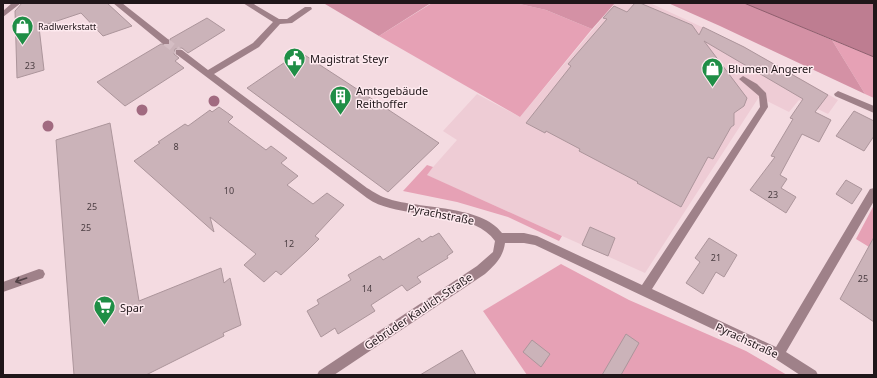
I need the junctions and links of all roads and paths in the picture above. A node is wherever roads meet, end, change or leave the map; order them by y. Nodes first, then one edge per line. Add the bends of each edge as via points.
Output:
1 (17, 3) edge
2 (117, 3) edge
3 (247, 3) edge
4 (308, 9) dead end
5 (3, 15) edge
6 (278, 22) junction
7 (166, 42) tunnel mouth
8 (179, 52) tunnel mouth
9 (208, 74) junction
10 (743, 79) dead end
11 (838, 94) dead end
12 (874, 110) edge
13 (874, 192) edge
14 (500, 238) junction
15 (39, 274) dead end
16 (3, 287) edge
17 (644, 292) junction
18 (778, 354) junction
19 (323, 375) edge
20 (812, 375) edge

1 - 5 street
2 - 7 street
3 - 6 street
4 - 6 street via 289,21
6 - 9 street via 256,45
8 - 9 street, Pyrachstraße
9 - 14 street, Pyrachstraße via 363,191 392,205 480,222 496,231
10 - 17 street via 763,95 764,108
11 - 12 street
13 - 18 street
14 - 17 street, Pyrachstraße via 537,241
14 - 19 street, Gebrüder Kaulich-Straße via 501,246 498,253 481,270
15 -> 16 street
17 - 18 street, Pyrachstraße
18 - 20 street, Pyrachstraße

